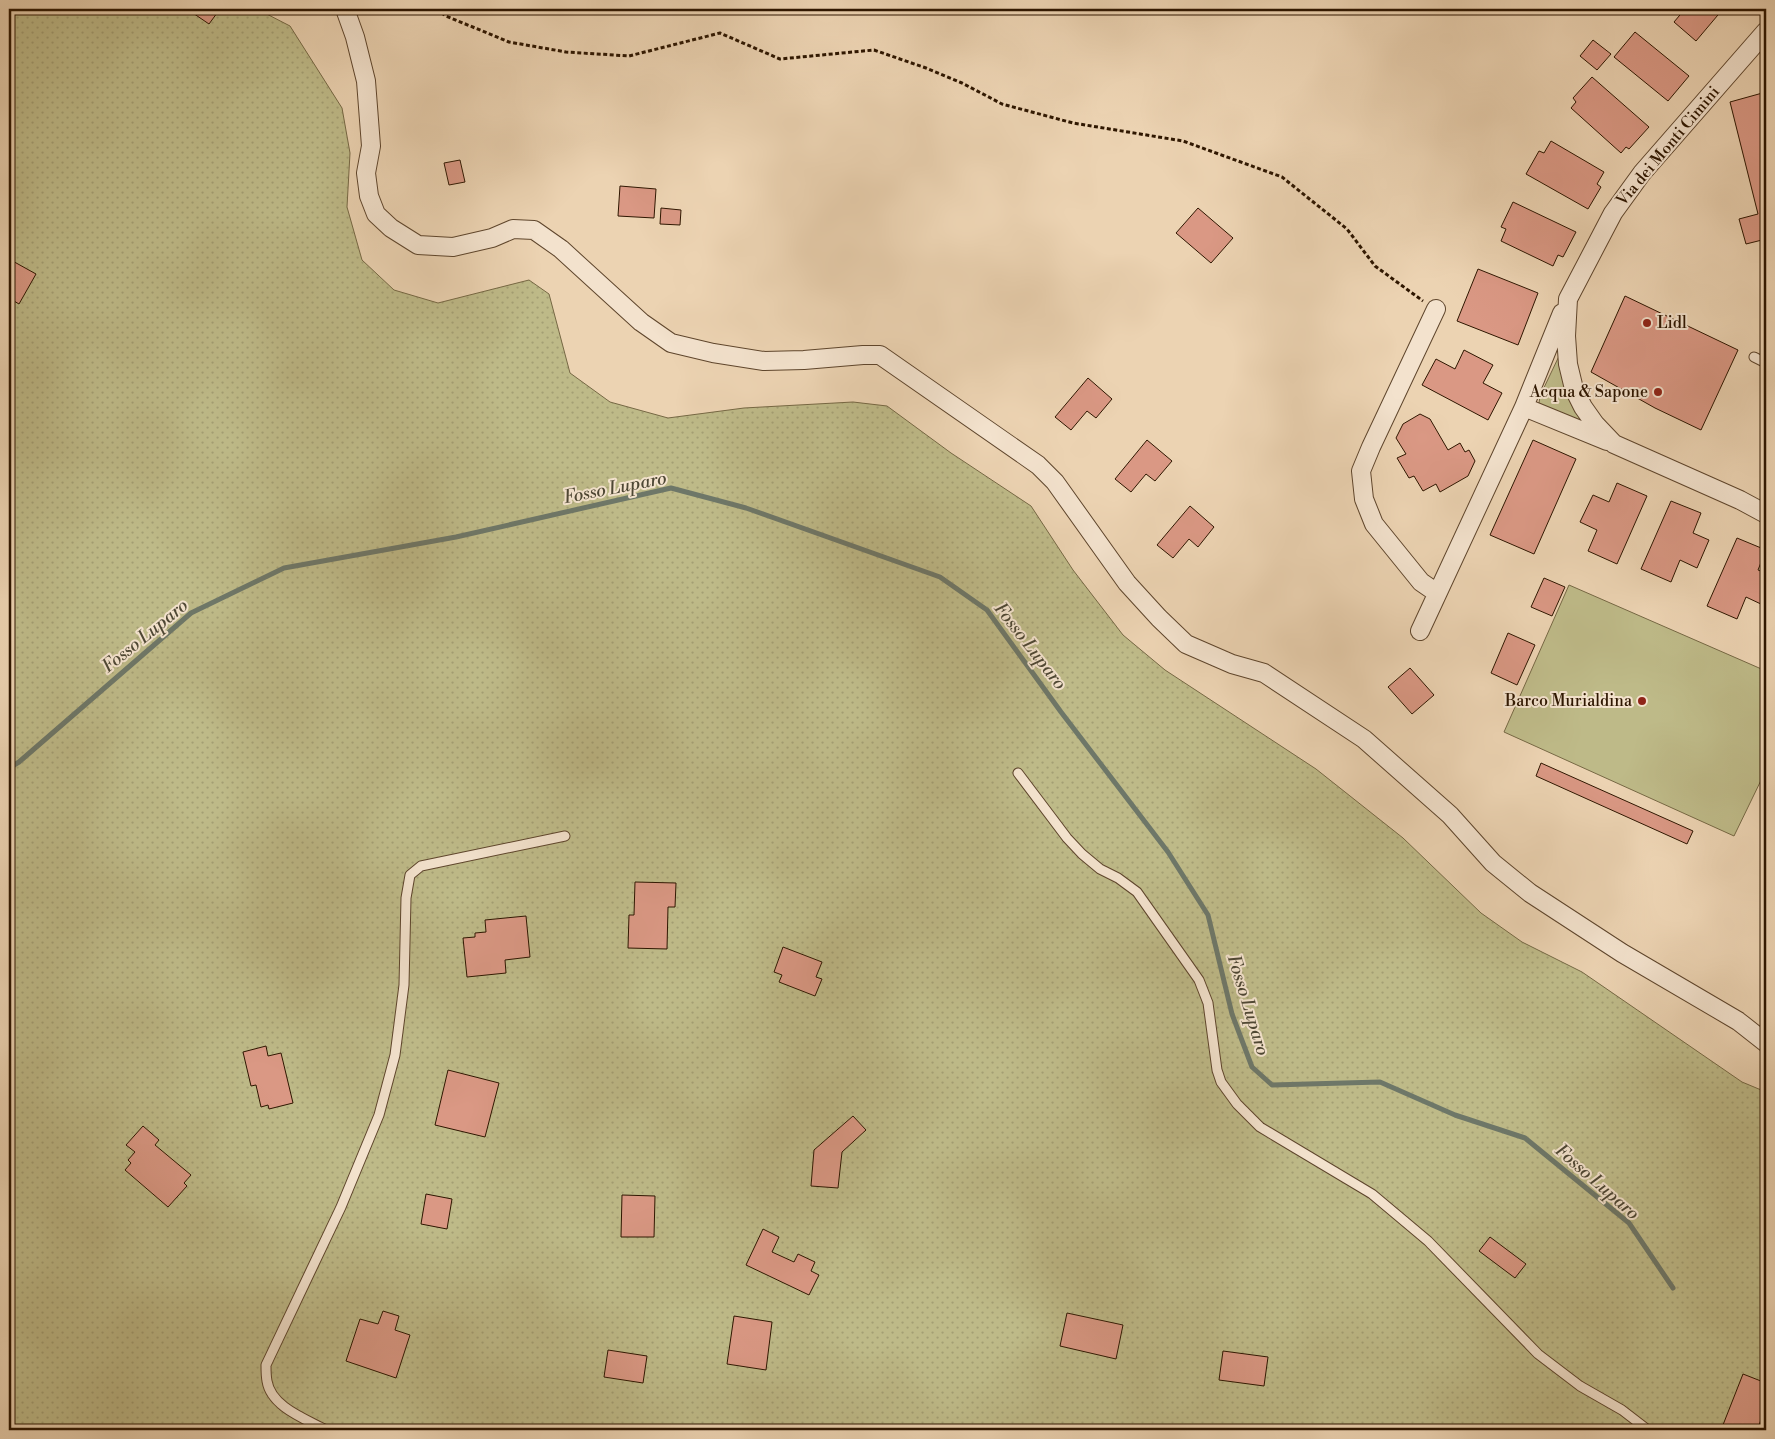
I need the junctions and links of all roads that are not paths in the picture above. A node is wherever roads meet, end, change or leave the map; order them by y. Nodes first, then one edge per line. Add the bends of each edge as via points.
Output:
1 (345, 9) edge
2 (1766, 31) edge
3 (1568, 299) junction
4 (1436, 309) road end
5 (1754, 357) dead end
6 (1766, 363) edge
7 (1524, 407) junction
8 (1614, 444) junction
9 (1766, 514) edge
10 (1437, 593) junction
11 (1420, 631) dead end
12 (1018, 773) dead end
13 (565, 836) dead end
14 (1766, 1043) edge
15 (326, 1430) edge
16 (1648, 1430) edge

1 - 14 street via 366,81 371,146 366,173 369,196 376,214 391,228 418,244 453,247 492,238 513,229 534,230 561,248 640,322 672,343 764,361 880,356 1038,464 1055,482 1127,583 1186,644 1232,664 1264,673 1364,739 1450,815 1493,863 1530,893 1622,953 1738,1021
2 - 3 street, Via dei Monti Cimini via 1623,197
3 - 7 street
3 - 8 street, Via dei Monti Cimini via 1566,336 1574,388 1595,424
4 - 10 street via 1362,471 1364,499 1374,524 1421,582
5 - 6 lane
7 - 8 street
7 - 10 street
8 - 9 street, Via dei Monti Cimini
10 - 11 street
12 - 16 lane via 1082,854 1137,892 1199,980 1208,1003 1215,1061 1221,1082 1237,1104 1260,1127 1372,1194 1428,1241 1538,1354
13 - 15 lane via 422,866 410,875 400,1020 395,1055 379,1115 341,1207 266,1365 266,1382 272,1396 284,1407

